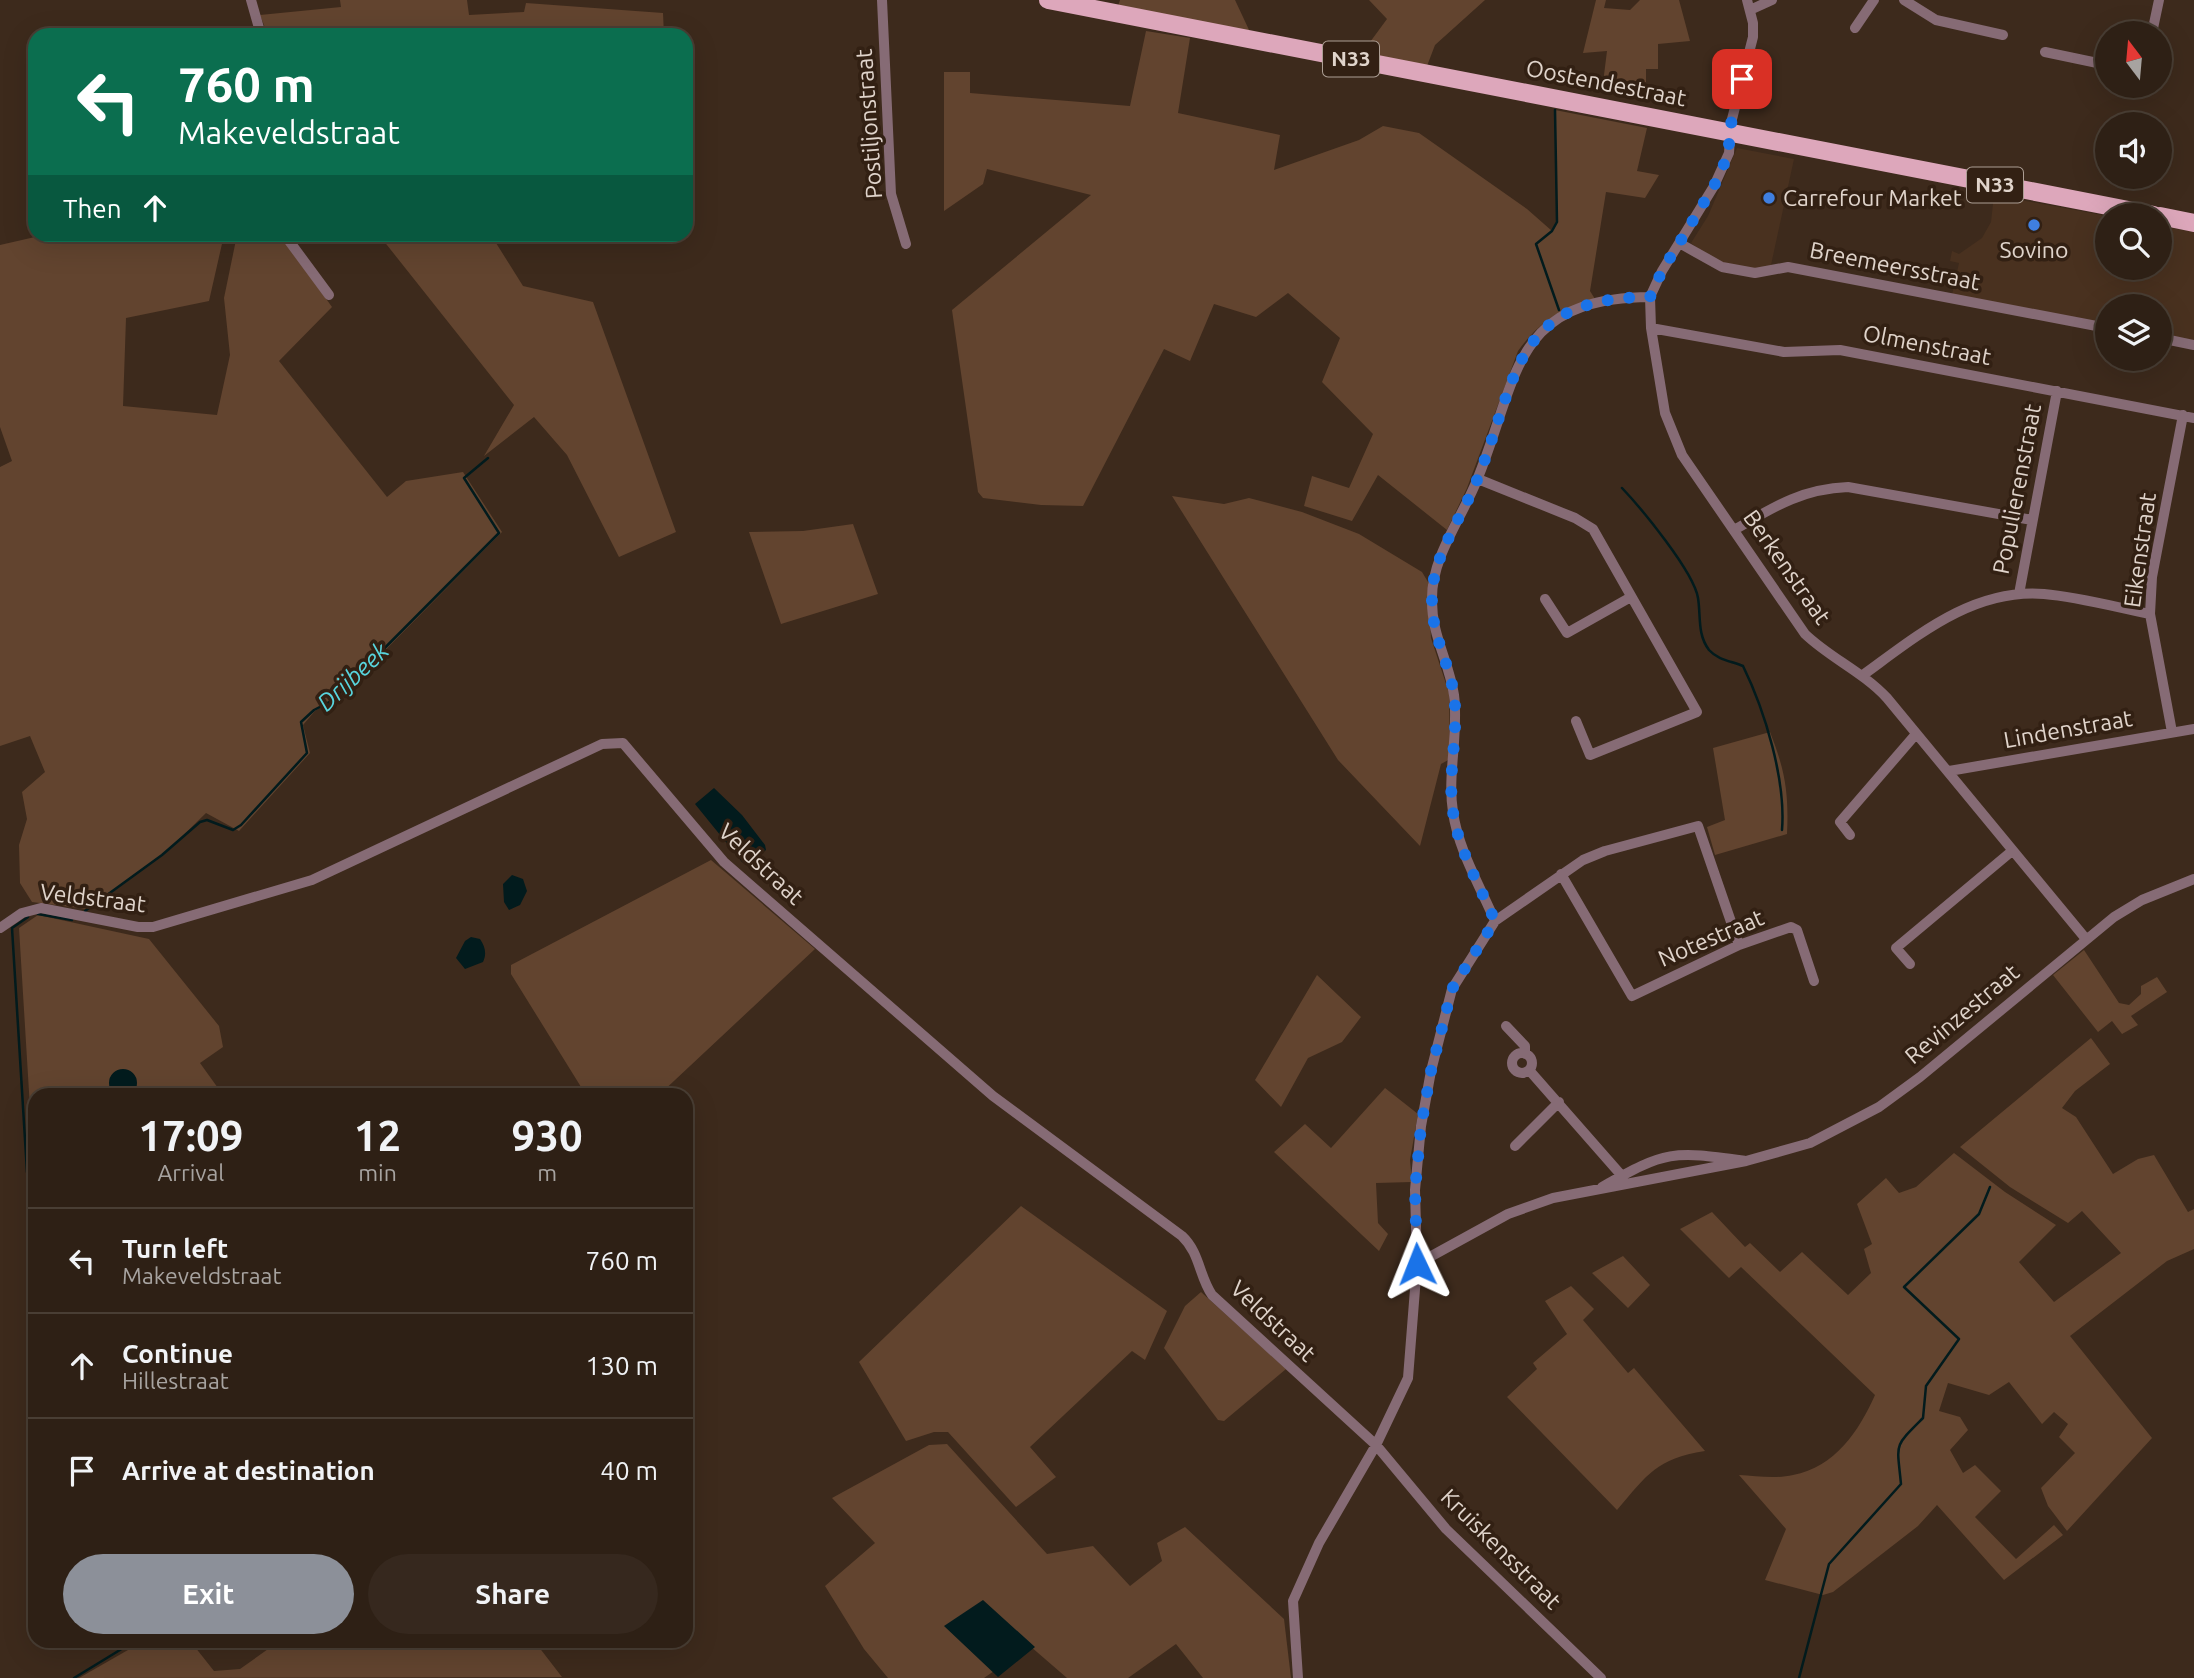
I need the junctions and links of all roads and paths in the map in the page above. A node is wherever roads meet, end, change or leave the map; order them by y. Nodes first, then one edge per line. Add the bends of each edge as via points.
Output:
1 (251, 0) edge
2 (882, 0) edge
3 (1048, 0) edge
4 (1772, 0) edge
5 (1874, 0) edge
6 (1904, 0) edge
7 (2159, 0) edge
8 (1748, 5) edge
9 (2155, 21) edge
10 (259, 28) edge
11 (1855, 28) dead end
12 (2003, 35) dead end
13 (2045, 52) dead end
14 (2095, 62) edge
15 (1729, 132) junction
16 (2095, 203) edge
17 (2172, 218) edge
18 (2194, 223) edge
19 (290, 242) edge
20 (906, 244) dead end
21 (1681, 244) junction
22 (328, 295) dead end
23 (1650, 297) junction
24 (2095, 326) edge
25 (1651, 328) junction
26 (2172, 340) edge
27 (2194, 345) edge
28 (2057, 391) junction
29 (2189, 416) edge
30 (1478, 479) junction
31 (2032, 520) junction
32 (1736, 529) junction
33 (2019, 594) junction
34 (1631, 597) junction
35 (1545, 599) dead end
36 (2150, 614) junction
37 (1863, 675) junction
38 (1576, 721) dead end
39 (2194, 729) edge
40 (2172, 732) junction
41 (1916, 734) junction
42 (1949, 771) junction
43 (1850, 835) dead end
44 (2012, 851) junction
45 (1561, 874) junction
46 (2194, 879) edge
47 (1495, 921) junction
48 (0, 928) edge
49 (2085, 939) junction
50 (1739, 945) junction
51 (1910, 964) dead end
52 (1814, 981) dead end
53 (1506, 1026) dead end
54 (1525, 1054) junction
55 (1529, 1070) junction
56 (1559, 1102) junction
57 (1515, 1146) dead end
58 (1746, 1161) junction
59 (1622, 1176) junction
60 (1602, 1187) junction
61 (1417, 1264) junction
62 (1376, 1446) junction
63 (1298, 1678) edge
64 (1601, 1678) edge

1 - 10 street
2 - 20 street, Postiljonstraat via 891,194
3 - 15 main road, Oostendestraat / N33
4 - 8 street
5 - 11 street
6 - 12 street via 1937,20
7 - 9 street
8 - 15 street via 1753,37
13 - 14 street
15 - 16 main road, Oostendestraat / N33
15 - 21 street via 1729,153
17 - 18 main road
19 - 22 street
21 - 23 street
21 - 24 street, Breemeersstraat via 1722,267 1755,273 1788,267
23 - 25 street, Berkenstraat
23 - 30 street via 1626,297 1573,309 1549,322 1522,355
25 - 28 street, Olmenstraat via 1784,352 1840,350
25 - 32 street, Berkenstraat via 1658,384 1682,455
26 - 27 street
28 - 29 street, Olmenstraat
28 - 31 street, Populierenstraat
29 - 36 street, Eikenstraat via 2152,577
30 - 34 street via 1593,529
30 - 47 street via 1434,572 1432,597 1436,640 1455,706 1453,812 1458,835
31 - 32 street via 1848,487 1818,488 1789,498
31 - 33 street, Populierenstraat
32 - 37 street, Berkenstraat via 1805,634
33 - 36 street via 2045,594
33 - 37 street via 1976,603 1952,614
34 - 35 street via 1567,633
34 - 38 street via 1697,712 1590,755
36 - 40 street, Eikenstraat
37 - 41 street, Berkenstraat
39 - 40 street, Lindenstraat
40 - 42 street, Lindenstraat
41 - 42 street, Berkenstraat
41 - 43 street via 1840,822
42 - 44 street, Berkenstraat
44 - 49 street, Berkenstraat
44 - 51 street via 1896,948
45 - 47 street
45 - 50 street, Notestraat via 1632,996
45 - 50 street via 1605,851 1698,826
46 - 49 street, Revinzestraat via 2141,900
47 - 61 street via 1452,989 1431,1071 1415,1190
48 - 62 street, Veldstraat via 22,913 41,908 153,927 297,886 602,744 623,743 724,862 993,1096 1182,1236 1195,1251 1212,1295
49 - 58 street, Revinzestraat via 1879,1107 1810,1143
50 - 52 street, Notestraat via 1791,927 1797,930
53 - 54 street via 1525,1046
54 - 55 street via 1532,1062
54 - 55 street via 1517,1055 1513,1066 1520,1072
55 - 56 street
56 - 57 street
56 - 59 street
58 - 59 street, Revinzestraat via 1674,1154 1641,1163
58 - 60 street, Revinzestraat
59 - 60 street, Revinzestraat
60 - 61 street, Revinzestraat via 1530,1205
61 - 62 street via 1408,1378
62 - 63 street via 1320,1543 1293,1601
62 - 64 street, Kruiskensstraat via 1447,1529

